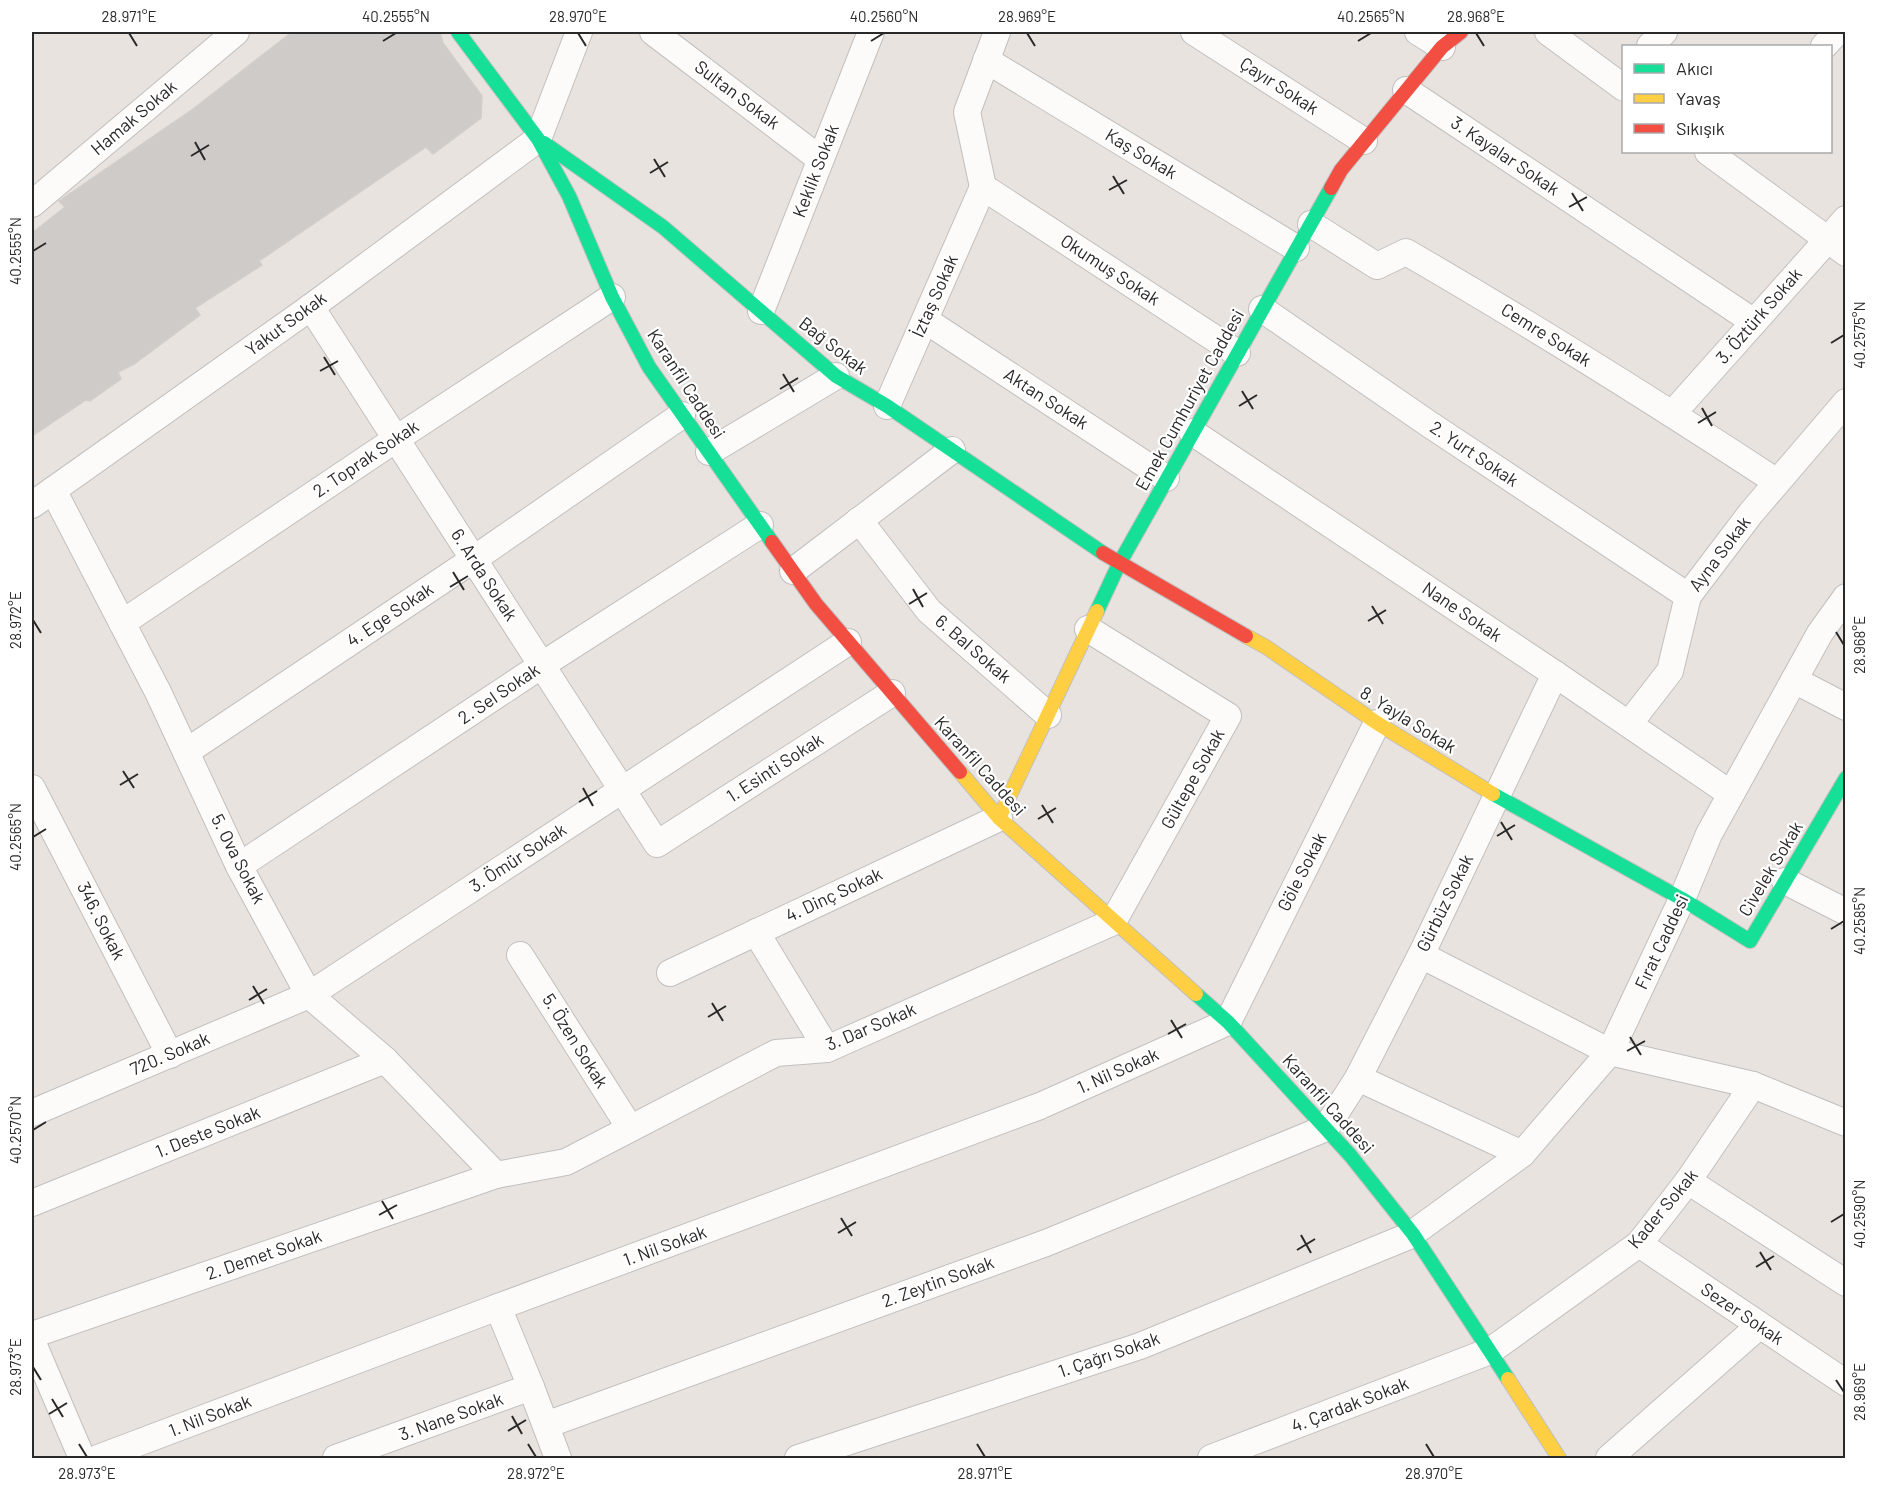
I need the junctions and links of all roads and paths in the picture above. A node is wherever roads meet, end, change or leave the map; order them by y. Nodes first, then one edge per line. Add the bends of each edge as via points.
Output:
1 (236, 32) edge
2 (458, 32) edge
3 (579, 32) edge
4 (653, 32) edge
5 (871, 32) edge
6 (997, 32) edge
7 (1194, 32) edge
8 (1418, 32) edge
9 (1548, 32) edge
10 (1664, 32) edge
11 (1837, 32) edge
12 (1452, 39) edge
13 (1651, 45) edge
14 (1825, 45) edge
15 (986, 60) junction
16 (1621, 83) edge
17 (1406, 90) junction
18 (538, 139) junction
19 (1364, 141) junction
20 (1721, 155) edge
21 (820, 159) junction
22 (983, 187) junction
23 (32, 204) edge
24 (1845, 219) edge
25 (1311, 224) junction
26 (1836, 246) edge
27 (1296, 248) junction
28 (612, 297) junction
29 (311, 307) junction
30 (1262, 309) junction
31 (761, 311) junction
32 (925, 320) junction
33 (1754, 322) junction
34 (1237, 353) junction
35 (836, 376) junction
36 (1845, 402) edge
37 (888, 406) junction
38 (1673, 414) junction
39 (682, 415) junction
40 (1192, 432) junction
41 (396, 439) junction
42 (952, 450) junction
43 (709, 452) junction
44 (1166, 478) junction
45 (1777, 482) junction
46 (54, 490) junction
47 (32, 505) edge
48 (860, 520) junction
49 (760, 525) junction
50 (474, 559) junction
51 (1119, 564) junction
52 (792, 571) junction
53 (1688, 596) junction
54 (1845, 597) edge
55 (122, 623) junction
56 (1088, 629) junction
57 (848, 642) junction
58 (542, 665) junction
59 (1555, 674) junction
60 (1794, 680) junction
61 (892, 693) junction
62 (1845, 707) edge
63 (1048, 715) junction
64 (1377, 723) junction
65 (1629, 724) junction
66 (186, 752) junction
67 (1845, 778) edge
68 (32, 788) edge
69 (622, 789) junction
70 (1731, 794) junction
71 (1497, 796) junction
72 (999, 818) junction
73 (657, 844) joint
74 (239, 866) junction
75 (1785, 881) junction
76 (1682, 899) junction
77 (1845, 912) edge
78 (1113, 922) junction
79 (756, 932) junction
80 (520, 955) dead end
81 (1421, 955) junction
82 (670, 973) dead end
83 (309, 995) junction
84 (1228, 1022) junction
85 (827, 1048) junction
86 (1610, 1052) junction
87 (170, 1055) junction
88 (386, 1060) junction
89 (1358, 1078) junction
90 (1753, 1085) junction
91 (32, 1113) edge
92 (1845, 1123) edge
93 (630, 1128) junction
94 (1326, 1128) junction
95 (1522, 1154) junction
96 (496, 1175) junction
97 (1688, 1181) junction
98 (32, 1203) edge
99 (1413, 1234) junction
100 (1639, 1244) junction
101 (1845, 1283) edge
102 (498, 1307) junction
103 (1759, 1326) junction
104 (32, 1335) edge
105 (32, 1341) edge
106 (1490, 1351) junction
107 (1845, 1383) edge
108 (531, 1387) junction
109 (546, 1425) junction
110 (82, 1458) edge
111 (98, 1458) edge
112 (336, 1458) edge
113 (558, 1458) edge
114 (798, 1458) edge
115 (1211, 1458) edge
116 (1559, 1458) edge
117 (1609, 1458) edge

1 - 23 street, Hamak Sokak
2 - 18 street, Karanfil Caddesi
3 - 18 street
4 - 21 street, Sultan Sokak
5 - 21 street, Keklik Sokak
6 - 15 street
7 - 19 street, Çayır Sokak
8 - 12 street
9 - 16 street
10 - 13 street
11 - 14 street
12 - 17 street, Emek Cumhuriyet Caddesi
15 - 22 street via 967,111
15 - 27 street, Kaş Sokak
17 - 19 street, Emek Cumhuriyet Caddesi
17 - 33 street, 3. Kayalar Sokak
18 - 28 street, Karanfil Caddesi via 569,196
18 - 29 street, Yakut Sokak
18 - 31 street, Bağ Sokak via 663,227
19 - 25 street, Emek Cumhuriyet Caddesi via 1341,170
20 - 26 street
21 - 31 street, Keklik Sokak
22 - 32 street, İztaş Sokak
22 - 34 street, Okumuş Sokak
24 - 26 street, 3. Öztürk Sokak
25 - 27 street, Emek Cumhuriyet Caddesi
25 - 38 street, Cemre Sokak via 1377,266 1406,252
26 - 33 street, 3. Öztürk Sokak
27 - 30 street, Emek Cumhuriyet Caddesi
28 - 39 street, Karanfil Caddesi via 649,367
28 - 41 street, 2. Toprak Sokak
29 - 41 street, 6. Arda Sokak
29 - 46 street, Yakut Sokak
30 - 34 street, Emek Cumhuriyet Caddesi
30 - 53 street, 2. Yurt Sokak
31 - 35 street, Bağ Sokak
32 - 37 street, İztaş Sokak
32 - 44 street, Aktan Sokak
33 - 38 street, 3. Öztürk Sokak
34 - 40 street, Emek Cumhuriyet Caddesi
35 - 37 street, Bağ Sokak
35 - 43 street
36 - 45 street, Ayna Sokak
37 - 42 street, Bağ Sokak
38 - 45 street, Cemre Sokak
39 - 43 street, Karanfil Caddesi
39 - 50 street, 4. Ege Sokak
40 - 44 street, Emek Cumhuriyet Caddesi
40 - 59 street, Nane Sokak
41 - 50 street, 6. Arda Sokak
41 - 55 street, 2. Toprak Sokak
42 - 48 street
42 - 51 street, Bağ Sokak
43 - 49 street, Karanfil Caddesi
44 - 51 street, Emek Cumhuriyet Caddesi
45 - 53 street, Ayna Sokak
46 - 47 street, Yakut Sokak
46 - 55 street, 5. Ova Sokak
48 - 52 street
48 - 63 street, 6. Bal Sokak via 929,611
49 - 52 street, Karanfil Caddesi
49 - 58 street, 2. Sel Sokak
50 - 58 street, 6. Arda Sokak
50 - 66 street, 4. Ege Sokak
51 - 56 street, Emek Cumhuriyet Caddesi
51 - 64 street, 8. Yayla Sokak via 1266,647
52 - 57 street, Karanfil Caddesi
53 - 65 street, Ayna Sokak via 1670,671
54 - 60 street, Fırat Caddesi
55 - 66 street, 5. Ova Sokak
56 - 63 street, Emek Cumhuriyet Caddesi
56 - 78 street, Gültepe Sokak via 1228,716
57 - 61 street, Karanfil Caddesi
57 - 69 street, 3. Ömür Sokak
58 - 69 street, 6. Arda Sokak
58 - 74 street, 2. Sel Sokak
59 - 65 street, Nane Sokak
59 - 71 street, Gürbüz Sokak
60 - 62 street
60 - 70 street, Fırat Caddesi
61 - 72 street, Karanfil Caddesi
61 - 73 street, 1. Esinti Sokak
63 - 72 street, Emek Cumhuriyet Caddesi
64 - 71 street, 8. Yayla Sokak
64 - 84 street, Göle Sokak
65 - 70 street, Nane Sokak
66 - 74 street, 5. Ova Sokak
67 - 75 street, Civelek Sokak
68 - 87 street, 346. Sokak
69 - 73 street, 6. Arda Sokak
69 - 83 street, 3. Ömür Sokak
70 - 76 street, Fırat Caddesi via 1709,834
71 - 76 street, 8. Yayla Sokak
71 - 81 street, Gürbüz Sokak
72 - 78 street, Karanfil Caddesi
72 - 79 street, 4. Dinç Sokak
74 - 83 street, 5. Ova Sokak
75 - 76 street, Civelek Sokak via 1750,941
75 - 77 street
76 - 86 street, Fırat Caddesi
78 - 84 street, Karanfil Caddesi
78 - 85 street, 3. Dar Sokak
79 - 82 street, 4. Dinç Sokak
79 - 85 street
80 - 93 street, 5. Özen Sokak
81 - 86 street
81 - 89 street, Gürbüz Sokak
83 - 87 street, 720. Sokak
83 - 88 street, 5. Ova Sokak
84 - 94 street, Karanfil Caddesi
84 - 102 street, 1. Nil Sokak via 1040,1106
85 - 93 street, 3. Dar Sokak via 776,1053
86 - 90 street
86 - 95 street, Fırat Caddesi
87 - 91 street, 720. Sokak
88 - 96 street, 5. Ova Sokak
88 - 98 street, 1. Deste Sokak
89 - 94 street, Gürbüz Sokak
89 - 95 street
90 - 92 street
90 - 97 street, Kader Sokak
93 - 96 street, 3. Dar Sokak via 566,1162
94 - 99 street, Karanfil Caddesi
94 - 109 street, 2. Zeytin Sokak via 1046,1243
95 - 99 street, Fırat Caddesi
96 - 104 street, 2. Demet Sokak
97 - 100 street, Kader Sokak
97 - 101 street
99 - 106 street, Karanfil Caddesi
99 - 114 street, 1. Çağrı Sokak via 1140,1346
100 - 103 street, Sezer Sokak
100 - 106 street, Kader Sokak
102 - 108 street
102 - 111 street, 1. Nil Sokak
103 - 107 street, Sezer Sokak
103 - 117 street
105 - 110 street
106 - 115 street, 4. Çardak Sokak
106 - 116 street, Karanfil Caddesi
108 - 109 street
108 - 112 street, 3. Nane Sokak
109 - 113 street

